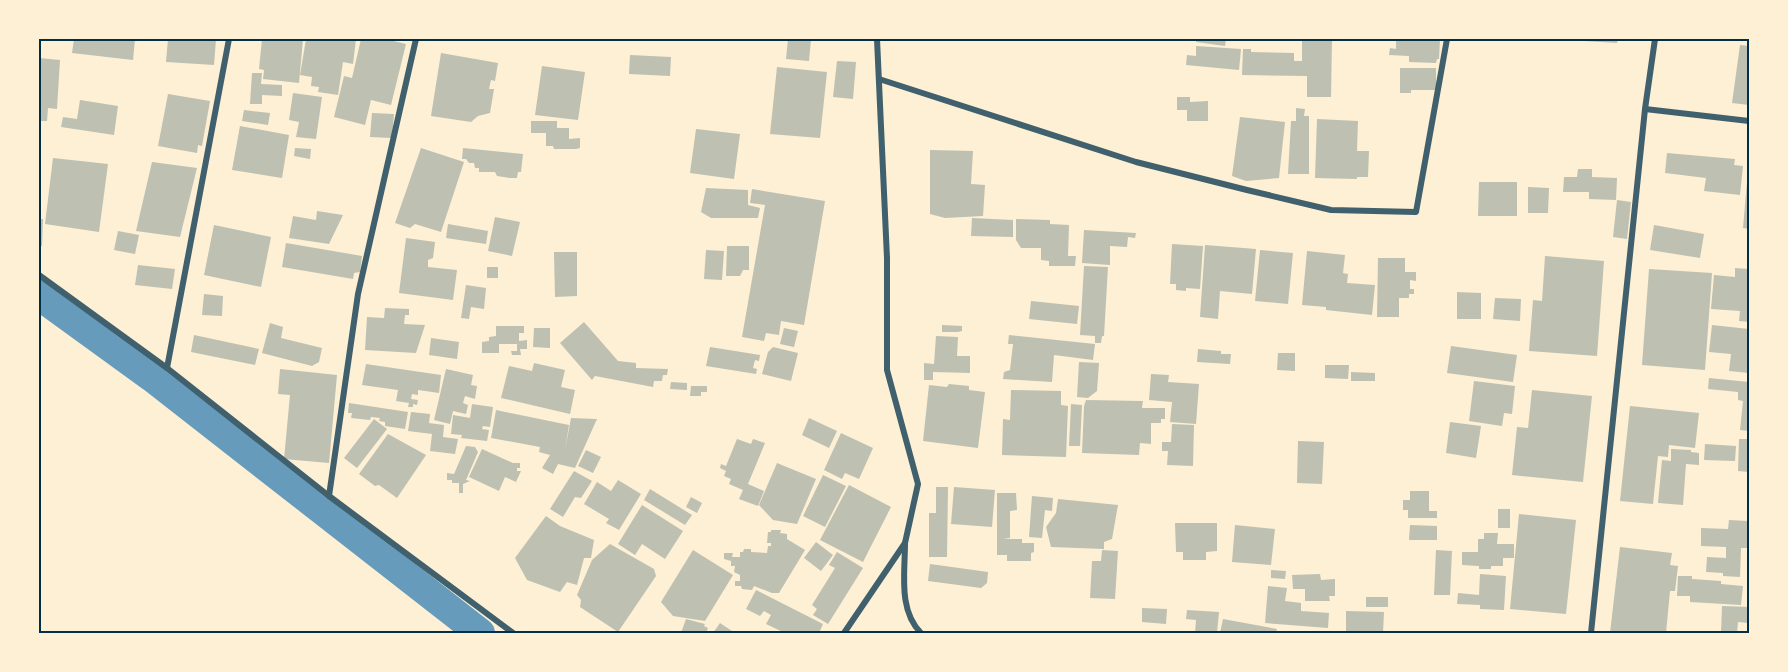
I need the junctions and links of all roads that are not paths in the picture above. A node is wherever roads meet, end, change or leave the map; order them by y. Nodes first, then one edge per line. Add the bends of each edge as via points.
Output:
1 (229, 39) edge
2 (416, 39) edge
3 (877, 39) edge
4 (1447, 39) edge
5 (1655, 39) edge
6 (879, 79) junction
7 (1646, 109) junction
8 (1749, 121) edge
9 (39, 274) edge
10 (167, 368) junction
11 (328, 496) junction
12 (905, 543) junction
13 (513, 633) edge
14 (844, 633) edge
15 (921, 633) edge
16 (1591, 633) edge

1 - 10 street
2 - 11 street via 358,294
3 - 6 street
4 - 6 street via 1416,212 1331,210 1136,162
5 - 7 street
6 - 12 street via 887,258 887,370 918,484
7 - 8 street
7 - 16 street
9 - 10 street
10 - 11 street
11 - 13 street
12 - 14 street
12 - 15 street via 905,600

